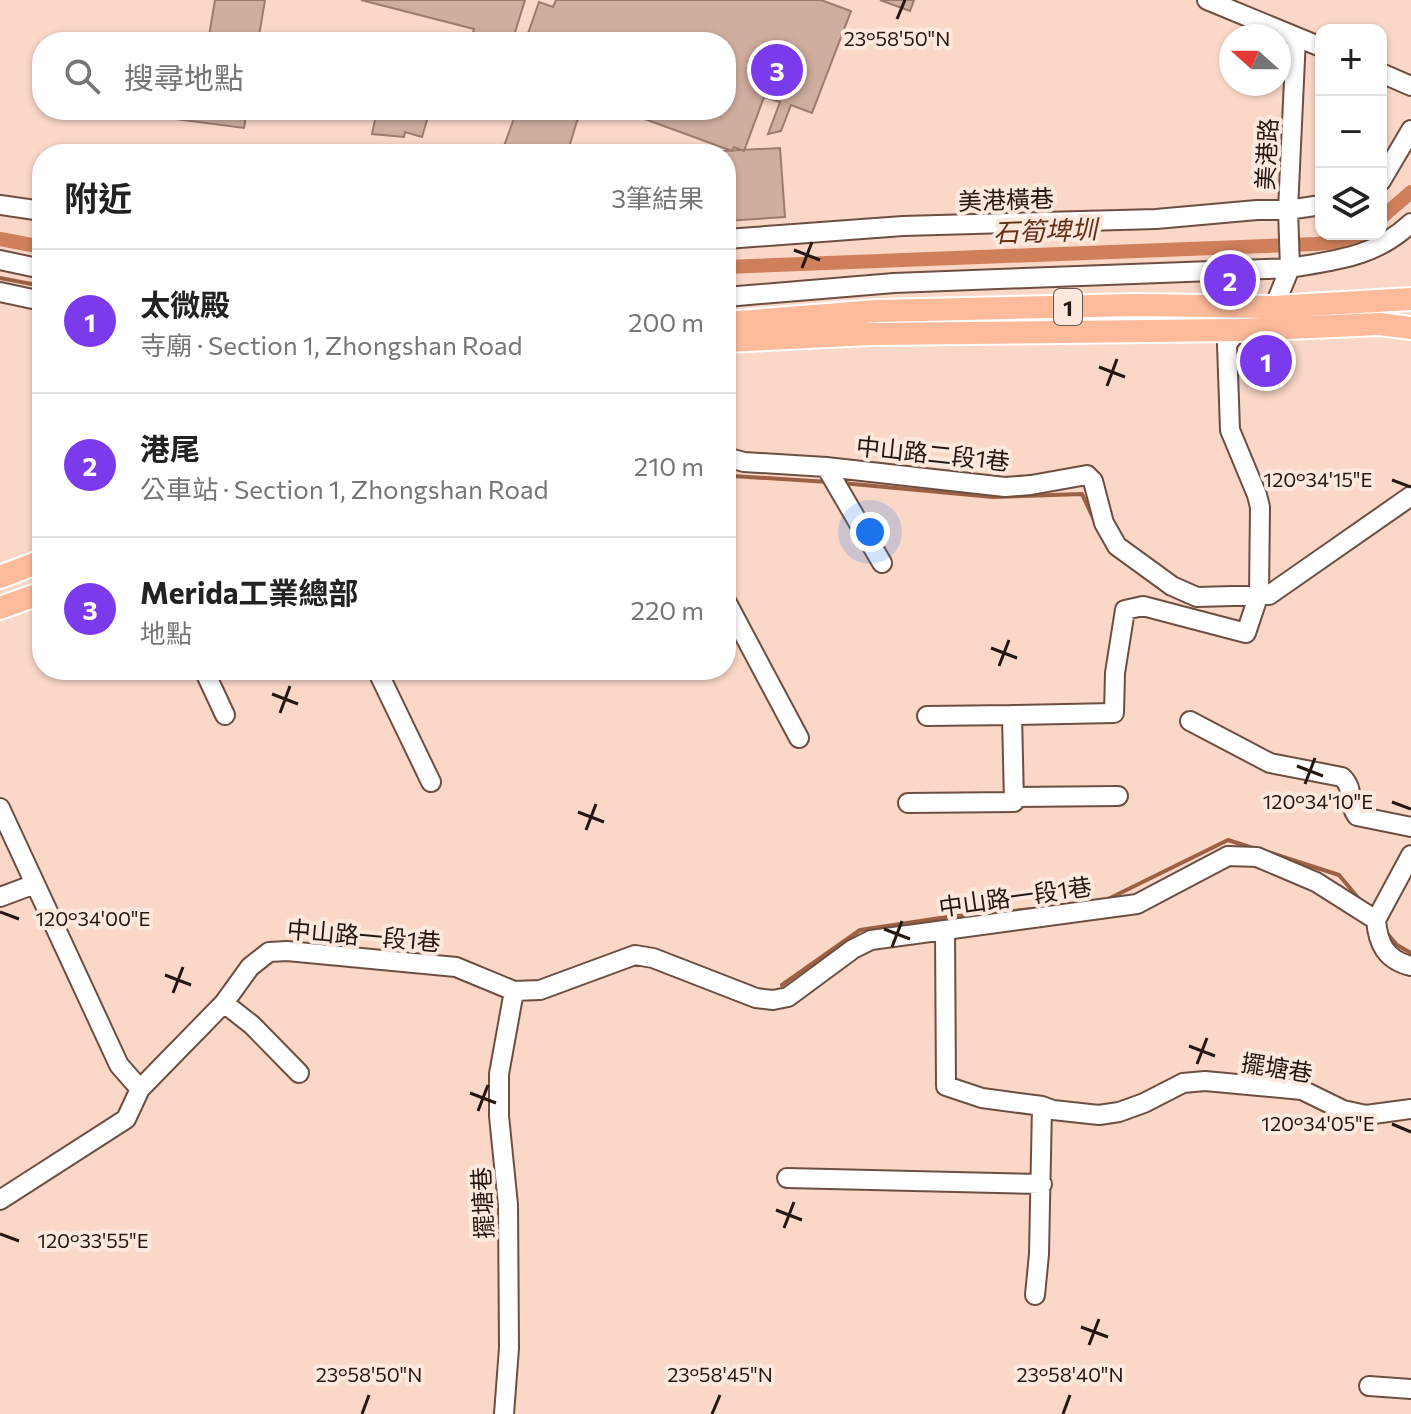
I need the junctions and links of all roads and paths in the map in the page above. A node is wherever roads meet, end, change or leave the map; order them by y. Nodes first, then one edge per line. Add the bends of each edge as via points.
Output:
1 (1208, 0) edge
2 (1296, 37) junction
3 (1315, 45) edge
4 (1387, 76) edge
5 (1411, 86) edge
6 (1411, 130) edge
7 (1387, 171) edge
8 (0, 205) edge
9 (1315, 207) edge
10 (32, 210) edge
11 (1288, 218) junction
12 (1411, 223) edge
13 (736, 238) edge
14 (0, 260) edge
15 (1290, 263) junction
16 (32, 267) edge
17 (0, 292) edge
18 (736, 296) edge
19 (32, 299) edge
20 (1411, 299) edge
21 (1274, 307) junction
22 (736, 322) edge
23 (1411, 328) edge
24 (1238, 330) junction
25 (736, 341) edge
26 (736, 460) edge
27 (826, 467) junction
28 (1411, 496) edge
29 (882, 563) dead end
30 (32, 565) edge
31 (0, 577) edge
32 (1259, 594) junction
33 (32, 597) edge
34 (0, 608) edge
35 (736, 620) edge
36 (209, 680) edge
37 (382, 680) edge
38 (225, 715) dead end
39 (1012, 715) junction
40 (927, 716) dead end
41 (1190, 721) dead end
42 (799, 738) dead end
43 (431, 782) dead end
44 (1118, 796) dead end
45 (1013, 797) junction
46 (908, 803) dead end
47 (0, 808) edge
48 (1411, 827) edge
49 (1411, 855) edge
50 (35, 884) junction
51 (0, 897) edge
52 (1376, 920) junction
53 (945, 931) junction
54 (1411, 966) edge
55 (514, 991) junction
56 (224, 1003) junction
57 (299, 1073) dead end
58 (140, 1089) junction
59 (1042, 1106) junction
60 (1411, 1109) edge
61 (787, 1178) dead end
62 (1042, 1184) junction
63 (0, 1200) edge
64 (1035, 1295) dead end
65 (1369, 1386) dead end
66 (1411, 1389) edge
67 (504, 1414) edge

1 - 2 street
2 - 3 street
2 - 11 street, 美港路
4 - 5 street
6 - 7 street
8 - 10 street
9 - 11 street, 美港橫巷
11 - 13 street, 美港橫巷 via 1257,210
11 - 15 street, 美港路
12 - 15 street via 1394,239 1355,257
14 - 16 street
15 - 18 street
15 - 21 street
17 - 19 street
20 - 21 main road, 1
21 - 22 main road, 1 via 877,311
21 - 24 street
23 - 24 main road, 1 via 1380,324
24 - 25 main road, 1
24 - 32 street via 1227,344 1230,430 1260,507
26 - 27 street, 中山路二段1巷
27 - 29 street, 中山路二段1巷
27 - 32 street, 中山路二段1巷 via 1005,487 1087,475 1117,546 1172,586 1197,597
28 - 32 street via 1269,595
30 - 31 main road
32 - 39 street via 1246,633 1143,606 1125,610 1114,713
33 - 34 main road
35 - 42 street
36 - 38 street
37 - 43 street
39 - 40 street
39 - 45 street
41 - 48 street via 1270,763 1342,777 1351,789 1351,808 1357,816
44 - 45 street
45 - 46 street via 1014,802
47 - 50 street
49 - 52 street
50 - 51 street
50 - 58 street via 119,1065
52 - 53 street, 中山路一段1巷 via 1316,882 1257,857 1228,856 1137,904
52 - 54 street via 1388,956
53 - 55 street, 中山路一段1巷 via 871,940 788,997 773,1000 635,955 540,990
53 - 59 street, 擺塘巷 via 946,1086 982,1098
55 - 56 street, 中山路一段1巷 via 456,967 287,951 269,952 250,967
55 - 67 street, 擺塘巷 via 499,1074 508,1205
56 - 57 street
56 - 58 street, 中山路一段1巷
58 - 63 street, 中山路一段1巷 via 126,1119
59 - 60 street, 擺塘巷 via 1099,1115 1119,1112 1183,1083 1205,1081 1302,1090 1366,1115
59 - 62 street
61 - 62 street
62 - 64 street
65 - 66 street

